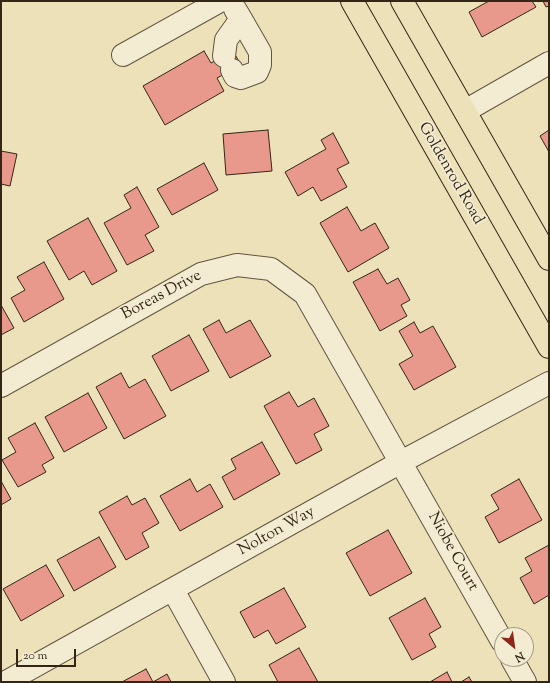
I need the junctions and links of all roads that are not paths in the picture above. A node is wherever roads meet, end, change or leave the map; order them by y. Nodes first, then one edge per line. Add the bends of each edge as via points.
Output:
1 (220, 1) edge
2 (352, 1) edge
3 (402, 1) edge
4 (236, 10) edge
5 (123, 55) dead end
6 (549, 63) edge
7 (465, 111) junction
8 (549, 259) edge
9 (549, 347) edge
10 (549, 383) edge
11 (1, 386) edge
12 (401, 462) junction
13 (172, 590) junction
14 (494, 628) edge
15 (517, 667) edge
16 (6, 682) edge
17 (224, 682) edge
18 (525, 682) edge

1 - 5 street
2 - 9 main road, Goldenrod Road
3 - 7 main road
4 - 4 street via 260,52 257,72 241,78 235,76 228,63 226,40
6 - 7 street
7 - 8 main road
10 - 12 street, Nolton Way
11 - 12 street, Boreas Drive via 201,274 237,265 271,269 305,294
12 - 13 street, Nolton Way
12 - 14 street, Niobe Court
13 - 16 street, Nolton Way
13 - 17 street
15 - 18 street

